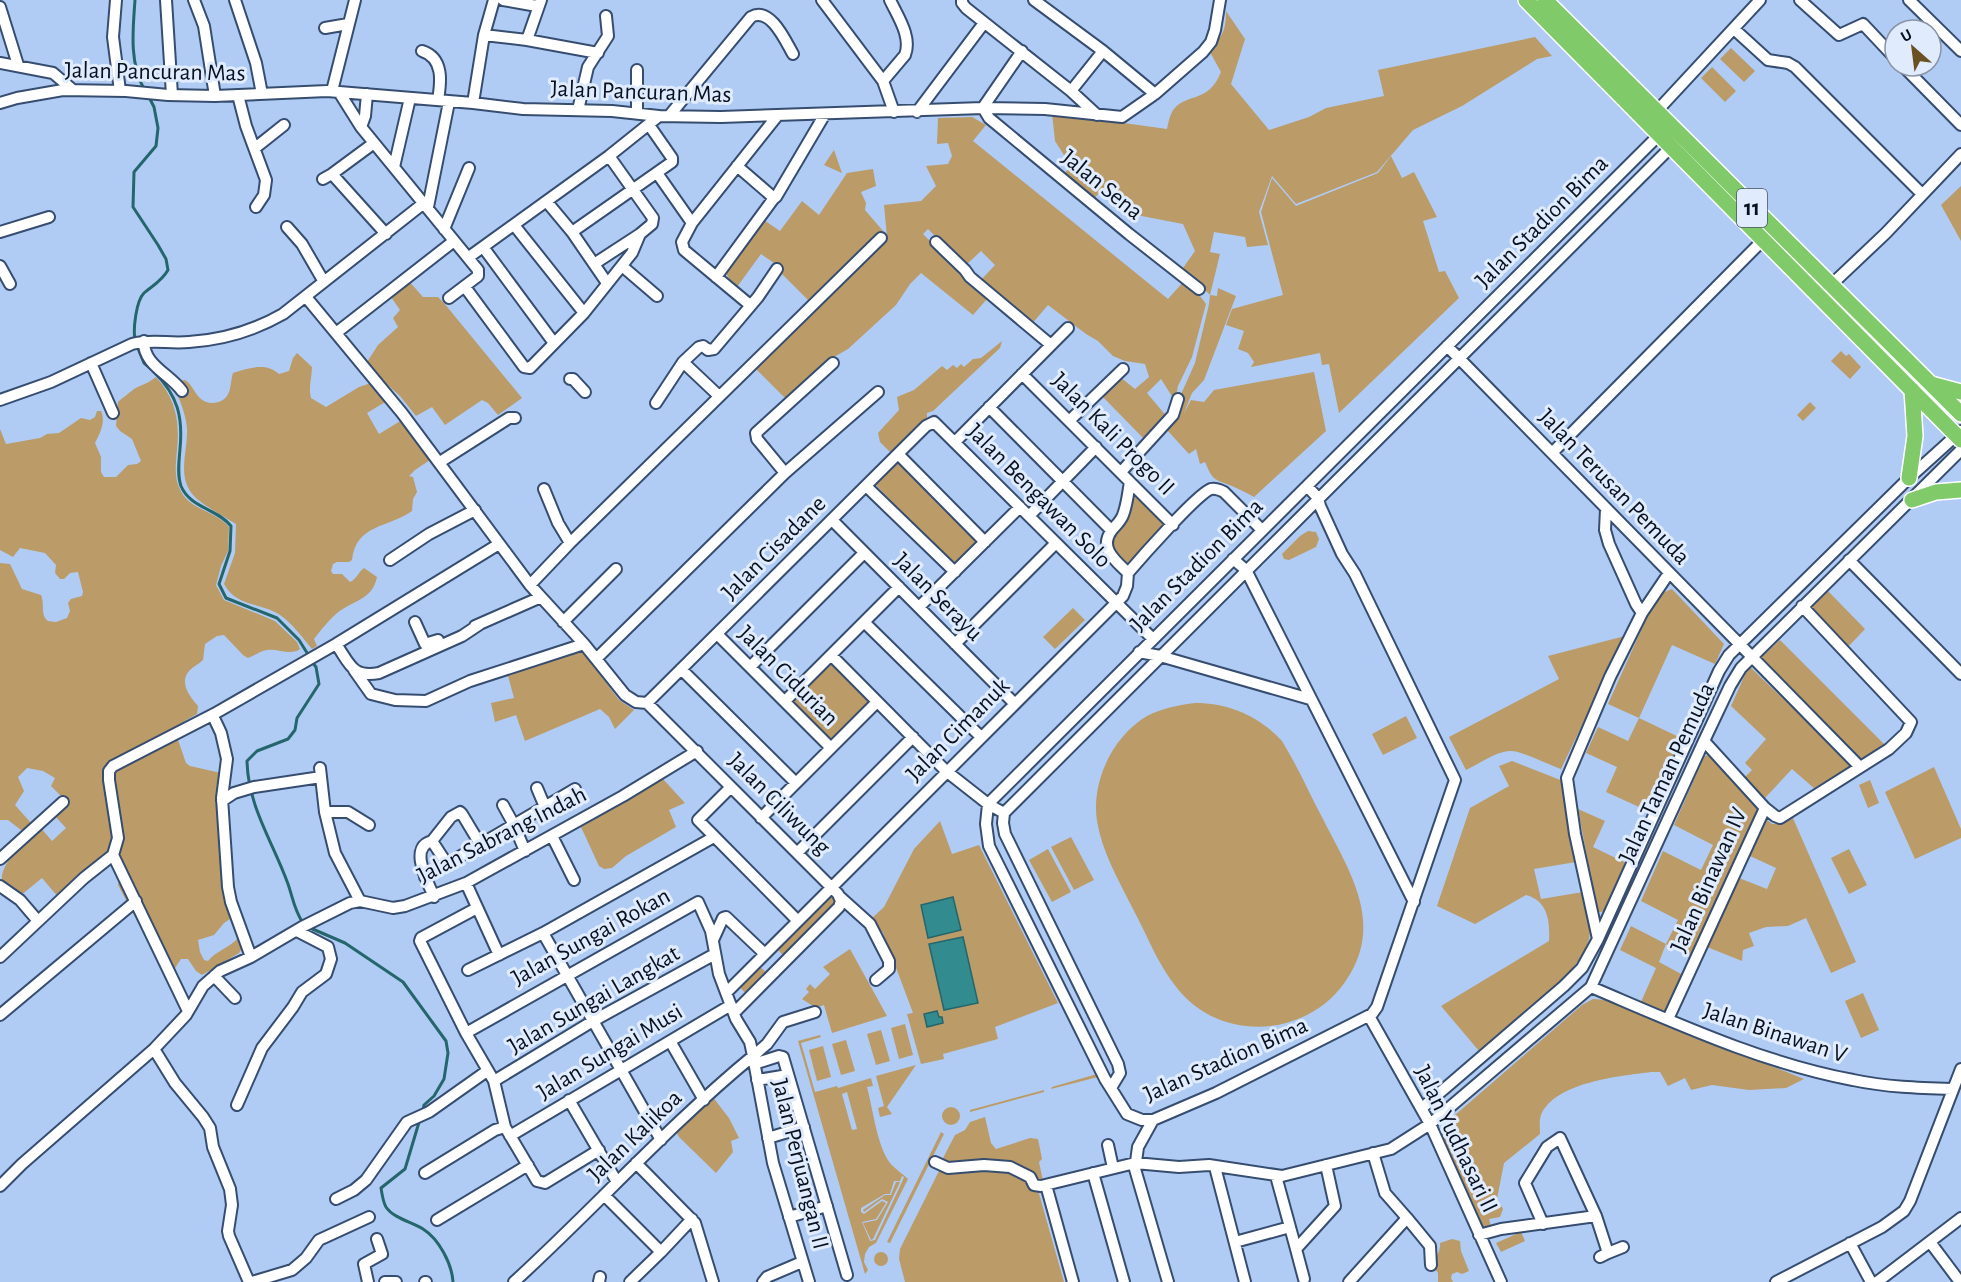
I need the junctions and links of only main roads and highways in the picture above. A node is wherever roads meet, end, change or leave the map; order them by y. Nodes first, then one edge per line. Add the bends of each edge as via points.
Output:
1 (1526, 0) edge
2 (1545, 0) edge
3 (1851, 306) junction
4 (1840, 317) junction
5 (1928, 383) junction
6 (1912, 390) junction
7 (1961, 392) edge
8 (1961, 414) edge
9 (1959, 435) edge
10 (1909, 478) road end
11 (1961, 490) edge
12 (1912, 500) road end

1 - 4 highway, 11
2 - 3 highway, 11
3 - 4 highway
3 - 5 highway, 11
4 - 6 highway, 11
5 - 7 highway
5 - 8 highway, 11
6 - 9 highway, 11
6 - 10 highway via 1915,436
11 - 12 highway

